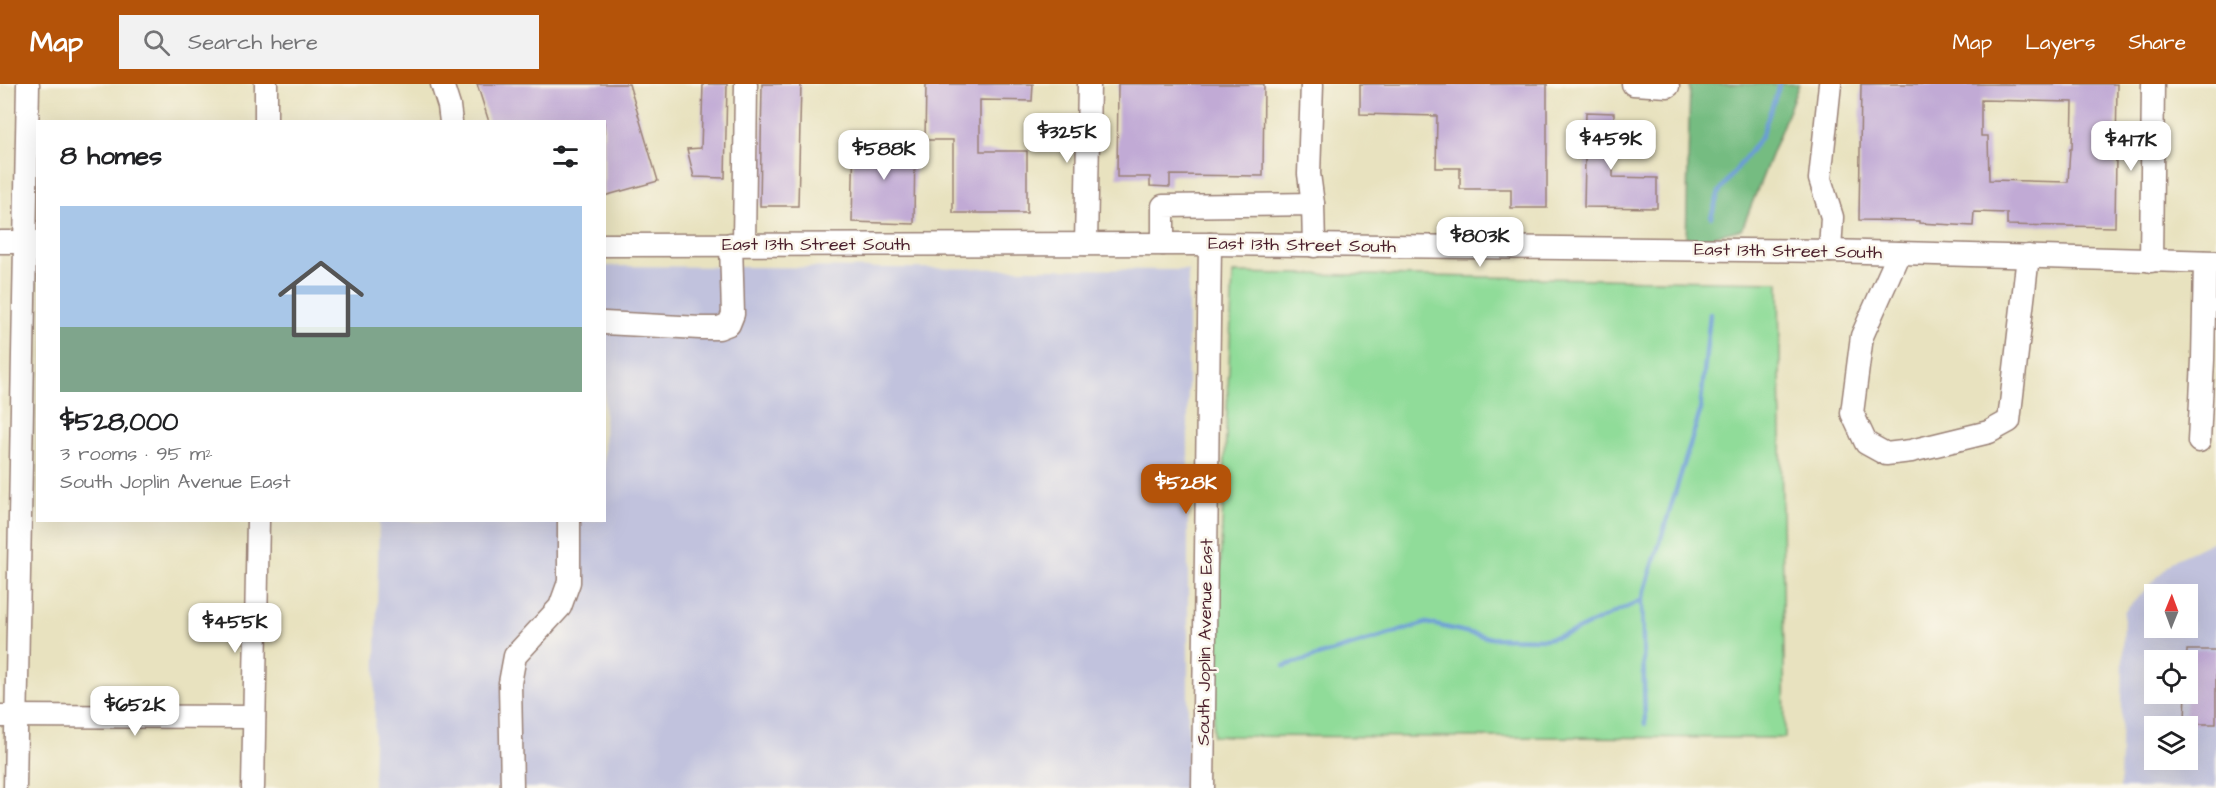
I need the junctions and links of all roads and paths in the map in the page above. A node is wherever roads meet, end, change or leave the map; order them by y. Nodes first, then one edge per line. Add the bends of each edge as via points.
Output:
1 (28, 84) edge
2 (266, 84) edge
3 (442, 84) edge
4 (746, 84) edge
5 (1089, 84) edge
6 (1312, 84) edge
7 (1633, 84) edge
8 (1830, 84) edge
9 (2153, 84) edge
10 (1668, 86) dead end
11 (266, 120) edge
12 (451, 120) edge
13 (1313, 204) junction
14 (0, 242) edge
15 (32, 242) edge
16 (738, 244) junction
17 (1086, 244) junction
18 (1163, 244) junction
19 (1210, 244) junction
20 (606, 245) edge
21 (1314, 246) junction
22 (1830, 251) junction
23 (1899, 253) junction
24 (2028, 256) junction
25 (2151, 261) junction
26 (2210, 262) edge
27 (606, 323) edge
28 (2199, 441) dead end
29 (258, 522) edge
30 (569, 522) edge
31 (8, 716) edge
32 (254, 717) junction
33 (15, 788) edge
34 (253, 788) edge
35 (512, 788) edge
36 (1203, 788) edge

1 - 15 street
2 - 11 street
3 - 12 street
4 - 16 street
5 - 17 street
6 - 13 street via 1309,174
7 - 10 street
8 - 22 street via 1820,178 1832,217
9 - 25 street
13 - 18 street via 1163,206
13 - 21 street
14 - 15 street
15 - 31 street
16 - 17 street, East 13th Street South
16 - 20 street, East 13th Street South
16 - 27 street via 729,324 700,328
17 - 18 street, East 13th Street South
18 - 19 street, East 13th Street South
19 - 21 street, East 13th Street South
19 - 36 street, South Joplin Avenue East
21 - 22 street, East 13th Street South
22 - 23 street, East 13th Street South
23 - 24 street, East 13th Street South
23 - 24 street via 1862,336 1852,413 1866,443 1886,454 1952,442 1989,432 2009,421
24 - 25 street, East 13th Street South
25 - 26 street, East 13th Street South
26 - 28 street
29 - 32 street
30 - 35 street via 568,582 560,607 515,656 510,683
31 - 32 street
31 - 33 street
32 - 34 street

